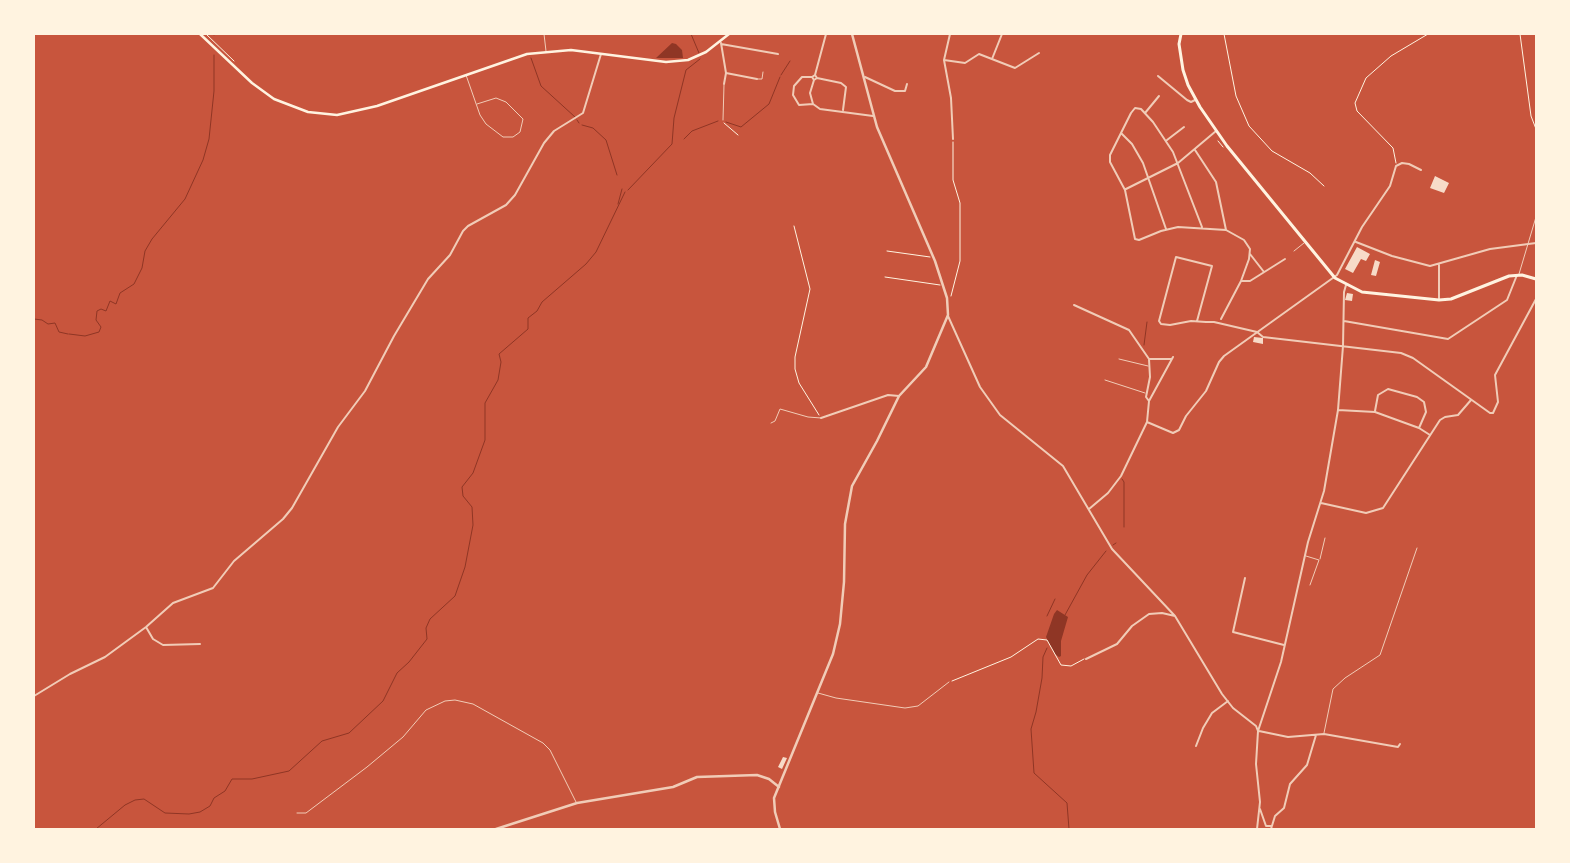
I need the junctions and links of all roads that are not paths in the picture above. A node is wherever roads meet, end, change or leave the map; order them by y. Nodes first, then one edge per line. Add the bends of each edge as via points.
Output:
1 (200, 34) edge
2 (544, 34) edge
3 (722, 34) edge
4 (729, 34) edge
5 (826, 34) edge
6 (852, 34) edge
7 (950, 34) edge
8 (1002, 34) edge
9 (1181, 34) edge
10 (724, 38) junction
11 (721, 42) junction
12 (546, 51) junction
13 (1040, 53) dead end
14 (601, 54) junction
15 (778, 54) dead end
16 (992, 59) junction
17 (944, 60) junction
18 (763, 72) dead end
19 (726, 73) junction
20 (466, 75) junction
21 (1158, 76) dead end
22 (814, 77) junction
23 (862, 78) junction
24 (757, 79) joint
25 (724, 84) joint
26 (908, 84) dead end
27 (1159, 96) dead end
28 (1195, 100) junction
29 (476, 104) junction
30 (813, 104) junction
31 (843, 111) junction
32 (1145, 113) junction
33 (873, 116) junction
34 (723, 120) road end
35 (1184, 127) dead end
36 (1216, 131) junction
37 (1121, 134) junction
38 (953, 139) road end
39 (1166, 140) junction
40 (1195, 150) junction
41 (1178, 163) junction
42 (1422, 170) dead end
43 (1150, 179) junction
44 (1126, 190) junction
45 (1536, 217) edge
46 (1202, 228) junction
47 (1166, 229) junction
48 (1226, 230) junction
49 (1355, 241) junction
50 (1305, 243) junction
51 (1536, 243) edge
52 (1294, 251) dead end
53 (1250, 254) junction
54 (1284, 258) dead end
55 (1439, 265) junction
56 (1264, 272) junction
57 (1518, 275) junction
58 (1335, 278) junction
59 (1536, 279) edge
60 (1241, 280) junction
61 (1346, 285) junction
62 (1536, 299) edge
63 (1439, 300) junction
64 (1074, 305) dead end
65 (948, 315) junction
66 (1221, 319) dead end
67 (1197, 321) junction
68 (1344, 321) junction
69 (1257, 332) junction
70 (1343, 346) junction
71 (1119, 359) dead end
72 (1149, 359) junction
73 (1148, 366) junction
74 (1105, 380) dead end
75 (1146, 393) junction
76 (899, 396) junction
77 (1471, 400) junction
78 (1149, 401) junction
79 (1338, 410) junction
80 (1375, 412) junction
81 (821, 418) joint
82 (1147, 422) junction
83 (771, 423) dead end
84 (1418, 428) junction
85 (1430, 435) junction
86 (1321, 503) junction
87 (1089, 509) junction
88 (1325, 538) dead end
89 (1417, 548) dead end
90 (1305, 556) junction
91 (1319, 560) junction
92 (1245, 578) dead end
93 (1310, 586) dead end
94 (1175, 616) junction
95 (146, 628) junction
96 (200, 644) dead end
97 (1284, 645) junction
98 (1086, 659) road end
99 (949, 682) road end
100 (818, 693) junction
101 (34, 696) edge
102 (1228, 701) junction
103 (1258, 731) junction
104 (1324, 734) junction
105 (1316, 735) junction
106 (1400, 744) dead end
107 (1196, 746) dead end
108 (778, 787) junction
109 (577, 803) junction
110 (1260, 809) junction
111 (297, 813) dead end
112 (1272, 826) junction
113 (496, 829) edge
114 (780, 829) edge
115 (1257, 829) edge
116 (1271, 829) edge

1 - 20 main road via 267,95 308,112 337,115 359,111
2 - 12 lane
3 - 10 street
4 - 10 main road
5 - 22 street
6 - 23 street
7 - 17 street
8 - 16 street
9 - 28 main road via 1183,70
10 - 11 main road
11 - 14 main road via 688,60 666,62
11 - 15 street
11 - 19 street
12 - 14 main road
12 - 20 main road via 526,54
13 - 16 street via 1015,68
14 - 95 street via 583,113 554,131 515,195 501,208 468,226 450,254 432,273 394,336 374,378 338,427 292,508 234,561 214,588 166,608
16 - 17 street via 979,54 965,63
17 - 38 street via 951,98
18 - 24 lane via 762,79
19 - 24 street
19 - 25 street
20 - 29 lane
21 - 28 street via 1187,100
22 - 30 street via 810,93
22 - 30 street via 798,79 792,95 800,105
22 - 31 street via 840,82 846,87
23 - 26 street via 867,77 894,91 905,91
23 - 33 street
25 - 34 lane
27 - 32 street
28 - 36 main road
29 - 29 lane via 483,120 499,135 510,138 520,132 522,118 506,102 496,98
30 - 31 street
31 - 33 street
32 - 37 street via 1139,108 1132,110
32 - 39 street
33 - 65 street via 895,175 935,261 948,301
35 - 39 street
36 - 40 street
36 - 50 main road
37 - 43 street via 1137,152
37 - 44 street via 1110,155 1110,162
39 - 41 street
40 - 41 street
40 - 48 street via 1216,182
41 - 43 street
41 - 46 street
42 - 49 street via 1409,164 1396,166 1390,186
43 - 44 street
43 - 47 street
44 - 47 street via 1132,233 1136,240
45 - 57 lane
46 - 47 street
46 - 48 street
48 - 53 street via 1244,240
49 - 55 street via 1425,266
49 - 58 street
50 - 52 lane
50 - 58 main road
51 - 55 street via 1483,251
53 - 56 street
53 - 60 street
54 - 56 street
55 - 63 street
56 - 60 street via 1250,281
57 - 59 main road
57 - 63 main road via 1451,299
57 - 68 street via 1507,300 1448,339
58 - 61 main road
58 - 69 street
60 - 66 street
61 - 63 main road via 1368,293
61 - 68 street
62 - 77 street via 1495,375 1497,407 1490,414
64 - 72 street via 1129,330
65 - 76 street via 926,367
65 - 87 street via 980,387 1000,415 1063,466
67 - 67 street via 1167,326 1158,321 1176,257 1212,266
67 - 69 street
68 - 70 street
69 - 70 street via 1264,337
69 - 82 street via 1219,362 1206,391 1179,430 1173,433
70 - 77 street via 1407,355
70 - 79 street
71 - 73 lane
72 - 73 street
72 - 78 street via 1173,358
73 - 75 street via 1150,377
74 - 75 lane
75 - 78 street
76 - 81 street via 888,395
76 - 100 street via 852,486 845,524 842,614 833,654
77 - 85 street via 1460,413 1440,420
78 - 82 street
79 - 80 street
79 - 86 street
80 - 84 street
80 - 84 street via 1378,395 1388,389 1417,397 1424,402 1426,412
81 - 83 lane via 780,409
82 - 87 street via 1118,481
84 - 85 street
85 - 86 street via 1382,508 1360,512
86 - 90 street
87 - 94 street via 1112,549
88 - 91 lane
89 - 104 lane via 1380,656 1333,689
90 - 91 lane
90 - 97 street
91 - 93 lane
92 - 97 street via 1233,632
94 - 98 street via 1149,614 1132,626 1117,644
94 - 102 street
95 - 96 street via 153,639 163,645
95 - 101 street via 101,659
97 - 103 street
99 - 100 lane via 918,706 905,708
100 - 108 street
102 - 103 street
102 - 107 street via 1212,712
103 - 105 street via 1274,736
103 - 110 street via 1256,764
104 - 105 street
104 - 106 street via 1398,747
105 - 112 street via 1307,765 1290,784 1284,808 1277,813
108 - 109 street via 764,776 697,777 673,787
108 - 114 street via 774,804
109 - 111 lane via 550,750 543,743 472,704 455,700 426,710 403,737 367,767 306,813
109 - 113 street
110 - 112 street via 1266,826
110 - 115 street
112 - 116 street

